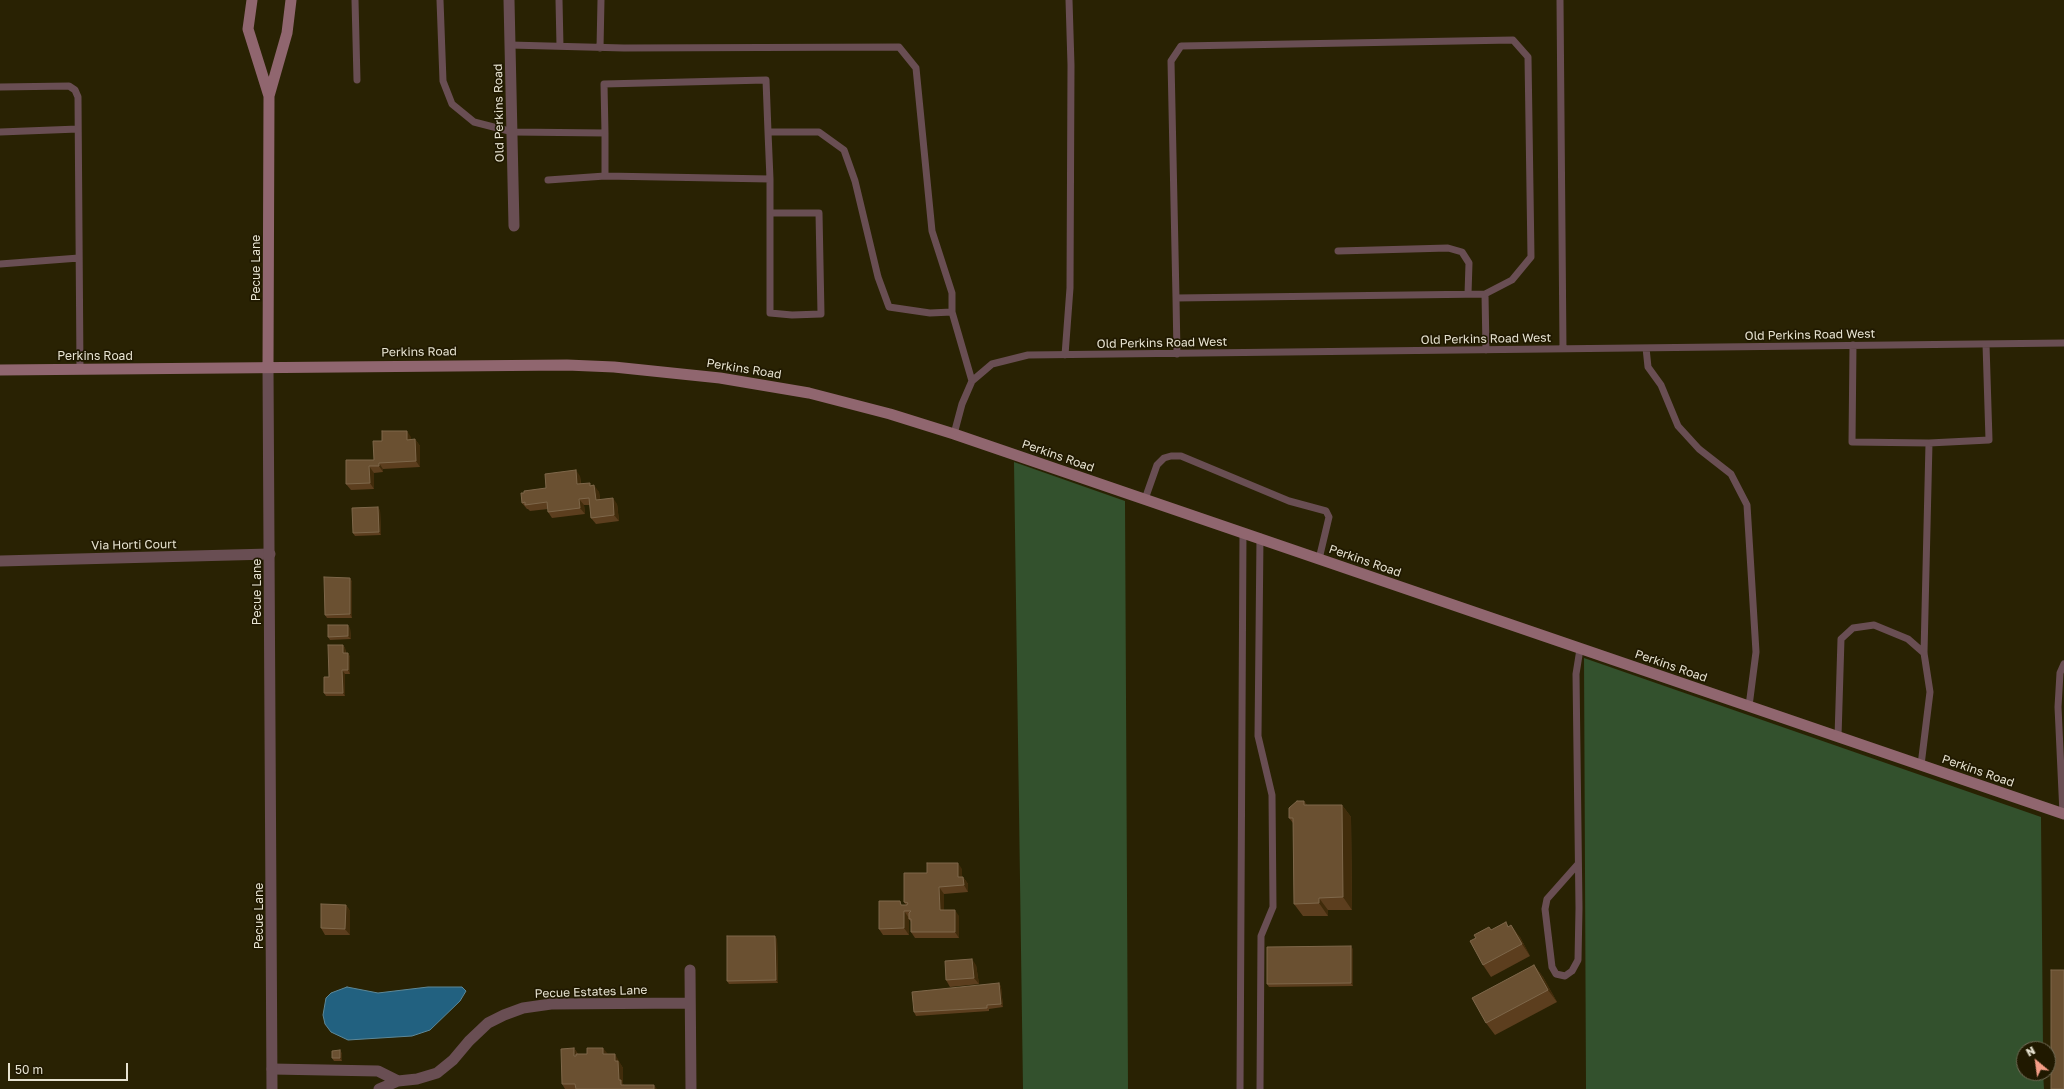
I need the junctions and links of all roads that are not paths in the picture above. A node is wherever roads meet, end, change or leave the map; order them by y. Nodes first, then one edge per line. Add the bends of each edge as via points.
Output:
1 (252, 0) edge
2 (291, 0) edge
3 (355, 0) edge
4 (440, 0) edge
5 (509, 0) edge
6 (559, 0) edge
7 (601, 0) edge
8 (1068, 0) edge
9 (1560, 0) edge
10 (510, 45) junction
11 (560, 46) junction
12 (600, 48) junction
13 (357, 80) dead end
14 (0, 87) edge
15 (269, 96) junction
16 (78, 129) junction
17 (0, 132) edge
18 (512, 132) junction
19 (768, 132) junction
20 (605, 133) junction
21 (605, 176) junction
22 (548, 180) dead end
23 (770, 180) junction
24 (770, 213) junction
25 (514, 226) dead end
26 (1338, 251) dead end
27 (79, 258) junction
28 (0, 264) edge
29 (1468, 294) junction
30 (1485, 294) junction
31 (1176, 298) junction
32 (952, 312) junction
33 (2064, 343) edge
34 (1986, 344) junction
35 (1853, 345) junction
36 (1646, 348) junction
37 (1563, 349) junction
38 (1486, 350) junction
39 (1177, 354) junction
40 (1065, 355) junction
41 (268, 367) junction
42 (0, 370) edge
43 (80, 370) junction
44 (972, 381) junction
45 (954, 434) junction
46 (1929, 443) junction
47 (1145, 499) junction
48 (1243, 532) junction
49 (1260, 538) junction
50 (270, 554) junction
51 (1319, 559) junction
52 (0, 561) edge
53 (1580, 648) junction
54 (1924, 653) junction
55 (2064, 664) edge
56 (1749, 706) junction
57 (1838, 737) junction
58 (1921, 765) junction
59 (2064, 814) edge
60 (1578, 864) junction
61 (690, 970) dead end
62 (689, 1003) junction
63 (272, 1069) junction
64 (398, 1081) junction
65 (272, 1089) edge
66 (379, 1089) edge
67 (691, 1089) edge
68 (1240, 1089) edge
69 (1260, 1089) edge

1 - 15 main road, Pecue Lane via 248,29
2 - 15 main road, Pecue Lane via 287,33
3 - 13 lane
4 - 18 lane via 443,81 452,104 474,122
5 - 10 street, Old Perkins Road
6 - 11 lane
7 - 12 lane
8 - 40 lane via 1071,66 1070,288
9 - 37 lane
10 - 11 lane
10 - 18 street, Old Perkins Road
11 - 12 lane
12 - 32 lane via 899,47 916,68 932,231 952,293
14 - 16 lane via 69,86 75,90 78,97
15 - 41 main road, Pecue Lane
16 - 17 lane
16 - 27 lane
18 - 20 lane
18 - 25 street, Old Perkins Road
19 - 20 lane via 766,80 604,84
19 - 23 lane
19 - 32 lane via 819,132 844,150 855,181 878,277 889,306 930,313
20 - 21 lane
21 - 22 lane
21 - 23 lane
23 - 24 lane
24 - 24 lane via 770,313 821,314 819,213
26 - 29 lane via 1448,248 1462,252 1469,263
27 - 28 lane
27 - 43 lane
29 - 30 lane
29 - 31 lane
30 - 31 lane via 1512,280 1531,257 1528,57 1513,40 1181,46 1171,61
30 - 38 lane
31 - 39 lane
32 - 44 lane
33 - 34 lane, Old Perkins Road West
34 - 35 lane, Old Perkins Road West
34 - 46 lane via 1989,440
35 - 36 lane, Old Perkins Road West
35 - 46 lane via 1852,442
36 - 37 lane, Old Perkins Road West
36 - 56 lane via 1648,367 1661,385 1678,426 1699,449 1731,474 1747,505 1756,652
37 - 38 lane, Old Perkins Road West
38 - 39 lane, Old Perkins Road West
39 - 40 lane, Old Perkins Road West
40 - 44 lane, Old Perkins Road West via 1028,355 992,364
41 - 43 main road, Perkins Road
41 - 45 main road, Perkins Road via 519,364 614,367 720,378 810,393
41 - 50 street, Pecue Lane
42 - 43 main road, Perkins Road
44 - 45 lane, Old Perkins Road West via 962,404
45 - 47 main road, Perkins Road
46 - 54 lane
47 - 48 main road, Perkins Road
47 - 51 lane via 1157,465 1164,458 1181,456 1289,501 1326,511 1329,517
48 - 49 main road, Perkins Road
48 - 68 lane
49 - 51 main road, Perkins Road
49 - 69 lane via 1258,736 1272,795 1272,907 1261,936
50 - 52 street, Via Horti Court
50 - 63 street, Pecue Lane
51 - 53 main road, Perkins Road
53 - 56 main road, Perkins Road
53 - 60 lane via 1576,674
54 - 57 lane via 1908,639 1874,625 1853,628 1841,639
54 - 58 lane via 1930,692
55 - 59 lane via 2060,673 2058,707
56 - 57 main road, Perkins Road
57 - 58 main road, Perkins Road
58 - 59 main road, Perkins Road
60 - 60 lane via 1578,960 1572,971 1565,976 1556,974 1552,967 1545,908 1547,898
61 - 62 street
62 - 64 street, Pecue Estates Lane via 551,1004 523,1008 488,1023 437,1073
62 - 67 street
63 - 64 street via 378,1071
63 - 65 street, Pecue Lane
64 - 66 street, Pecue Estates Lane

